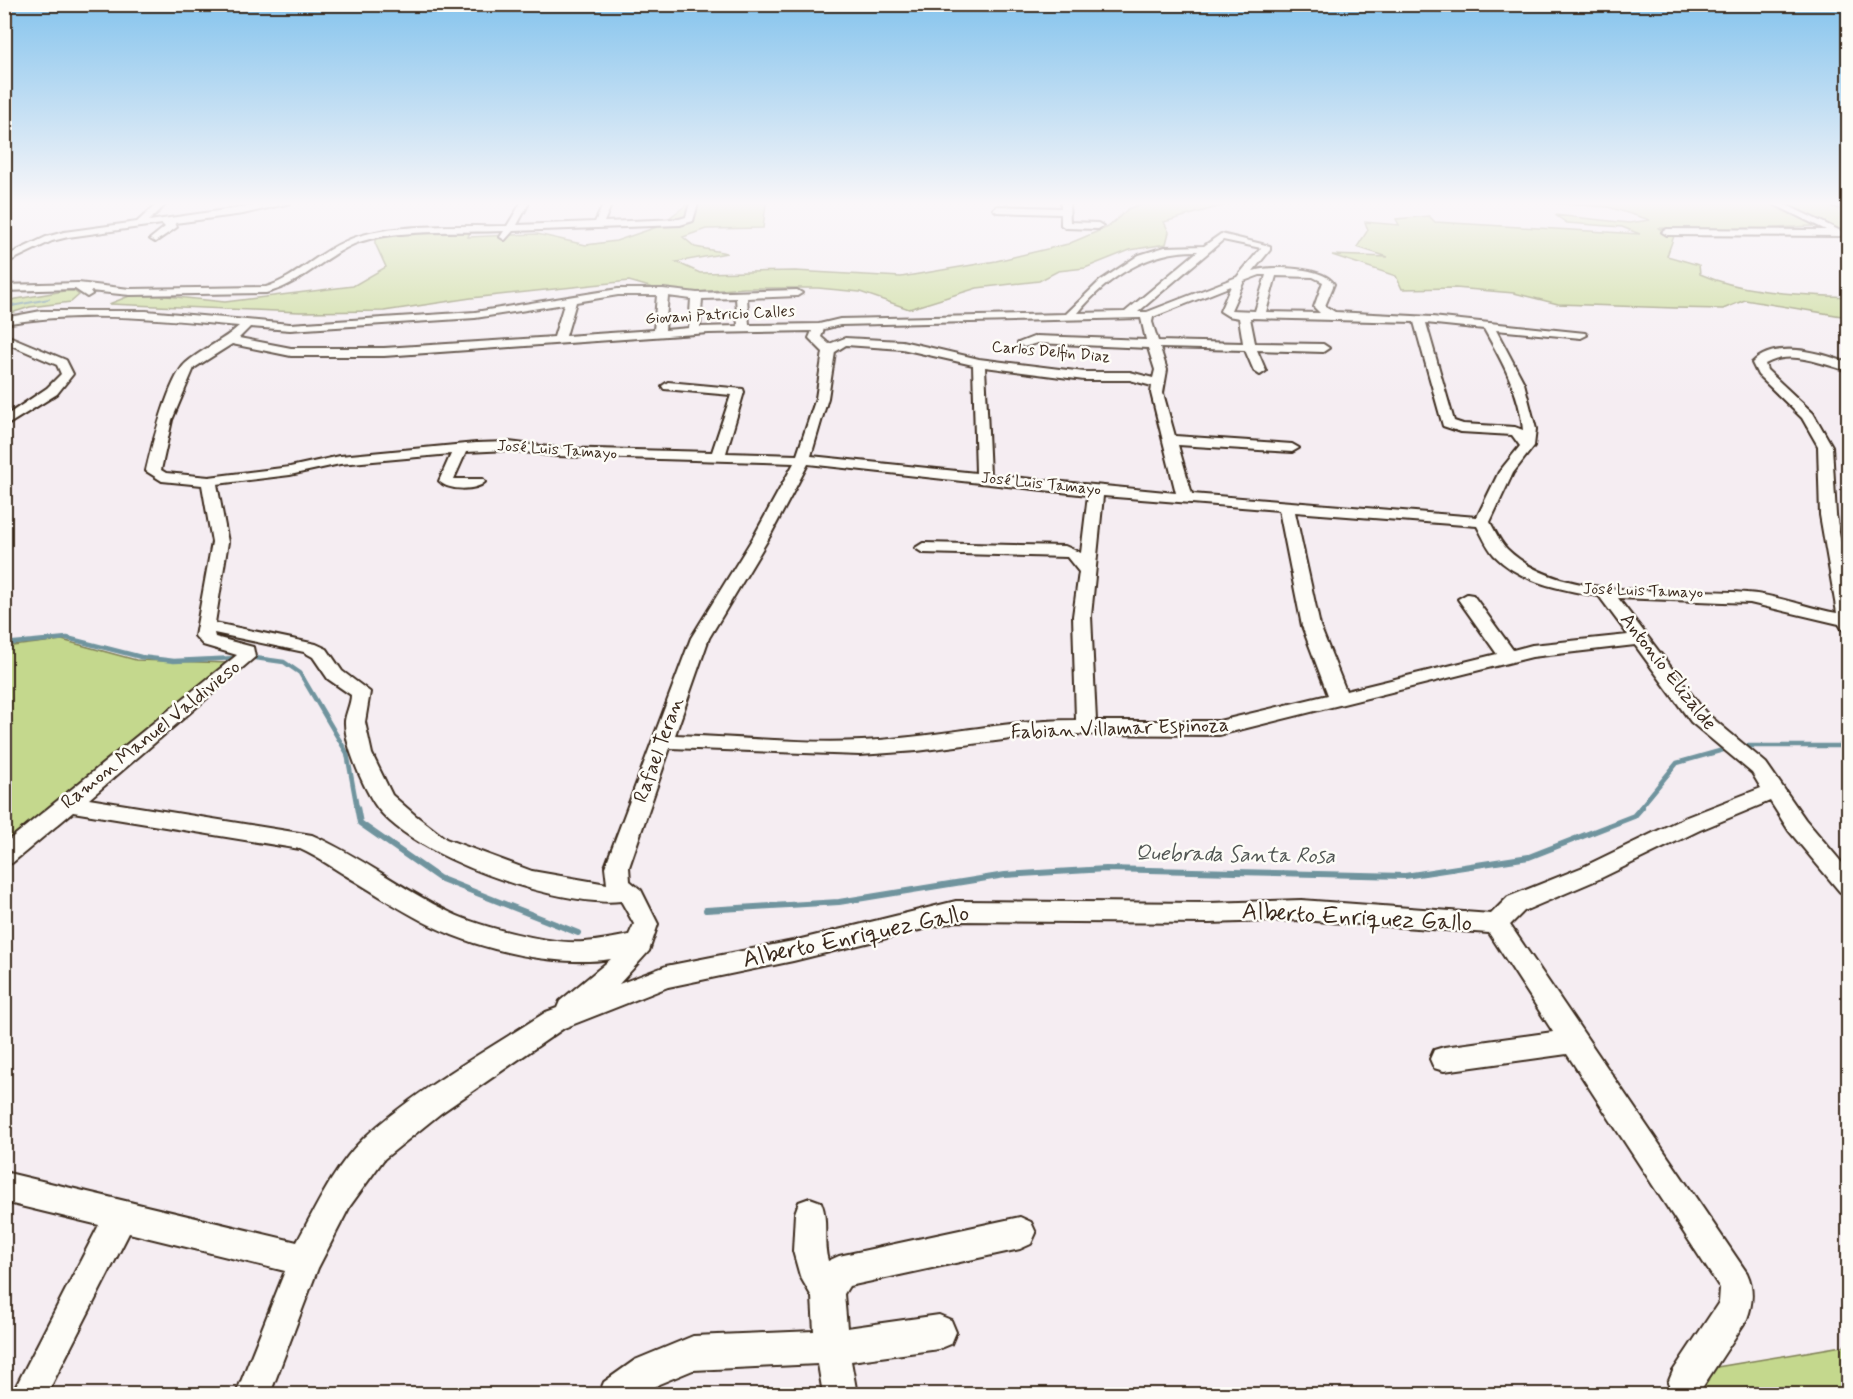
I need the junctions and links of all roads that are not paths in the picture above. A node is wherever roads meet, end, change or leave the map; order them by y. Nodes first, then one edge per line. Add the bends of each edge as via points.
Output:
1 (309, 268) edge
2 (1126, 268) edge
3 (1183, 268) edge
4 (1248, 268) edge
5 (1272, 272) junction
6 (1239, 280) junction
7 (81, 287) junction
8 (4, 288) edge
9 (663, 292) junction
10 (798, 293) dead end
11 (741, 295) junction
12 (696, 296) junction
13 (571, 300) junction
14 (1383, 301) dead end
15 (53, 314) junction
16 (1244, 314) junction
17 (1071, 315) junction
18 (1128, 315) junction
19 (1148, 315) junction
20 (1259, 315) junction
21 (1345, 317) junction
22 (1383, 317) junction
23 (1419, 320) junction
24 (4, 321) edge
25 (246, 325) junction
26 (819, 327) junction
27 (1490, 327) junction
28 (744, 329) junction
29 (694, 332) junction
30 (659, 334) junction
31 (1581, 335) dead end
32 (4, 337) edge
33 (230, 340) junction
34 (559, 340) junction
35 (845, 341) junction
36 (817, 342) junction
37 (1024, 343) dead end
38 (1152, 344) junction
39 (1249, 344) junction
40 (1323, 348) dead end
41 (829, 351) junction
42 (979, 363) junction
43 (1848, 367) edge
44 (1260, 371) dead end
45 (1157, 383) junction
46 (668, 386) dead end
47 (4, 423) edge
48 (1170, 440) junction
49 (1527, 446) junction
50 (1292, 448) dead end
51 (460, 449) junction
52 (718, 457) junction
53 (803, 459) junction
54 (983, 478) junction
55 (209, 481) junction
56 (478, 482) dead end
57 (1096, 491) junction
58 (1185, 497) junction
59 (1286, 505) junction
60 (1482, 522) junction
61 (922, 548) dead end
62 (1086, 570) junction
63 (1605, 592) junction
64 (1467, 599) dead end
65 (1848, 621) edge
66 (206, 626) junction
67 (1641, 639) junction
68 (1508, 657) junction
69 (1340, 700) junction
70 (1086, 727) junction
71 (663, 741) junction
72 (1776, 791) junction
73 (67, 803) junction
74 (6, 854) edge
75 (1848, 886) edge
76 (626, 891) junction
77 (1496, 924) junction
78 (640, 944) junction
79 (555, 1020) junction
80 (1575, 1041) junction
81 (1444, 1059) dead end
82 (4, 1187) edge
83 (810, 1213) dead end
84 (120, 1217) junction
85 (1020, 1233) dead end
86 (305, 1260) junction
87 (828, 1291) junction
88 (939, 1332) dead end
89 (832, 1347) junction
90 (1685, 1383) dead end
91 (29, 1395) edge
92 (253, 1395) edge
93 (616, 1395) edge
94 (840, 1395) edge

1 - 7 street via 284,285 266,290 130,292
2 - 17 street via 1082,300
3 - 18 street
4 - 6 street
5 - 6 street, Giovani Patricio Calles via 1249,274
5 - 20 street
5 - 21 street, Giovani Patricio Calles via 1322,277 1329,285 1319,307
6 - 16 street via 1225,311
6 - 19 street, Giovani Patricio Calles
7 - 8 street
7 - 15 street via 83,294 104,296 103,302 84,310
9 - 12 street
9 - 13 street via 618,291
9 - 30 street
10 - 11 street
11 - 12 street
11 - 28 street
12 - 29 street
13 - 25 street via 475,315 337,325
13 - 34 street
14 - 22 street
15 - 24 street
15 - 25 street via 176,315
16 - 20 street
16 - 39 street
17 - 18 street, Giovani Patricio Calles
17 - 26 street, Giovani Patricio Calles via 833,323
18 - 19 street, Giovani Patricio Calles
19 - 38 street
20 - 21 street
21 - 22 street, Giovani Patricio Calles
22 - 23 street, Giovani Patricio Calles
23 - 27 street, Giovani Patricio Calles
23 - 49 street via 1448,423 1461,428 1515,431
25 - 33 street
26 - 28 street, Giovani Patricio Calles
26 - 36 street
27 - 31 street, Giovani Patricio Calles
27 - 49 street via 1517,381 1529,423
28 - 29 street, Giovani Patricio Calles
29 - 30 street, Giovani Patricio Calles
30 - 34 street, Giovani Patricio Calles
32 - 47 street via 62,363 67,374 52,391
33 - 34 street, Giovani Patricio Calles via 291,352 335,353 422,351
33 - 55 street via 189,366 165,420 154,458 153,471 162,477
35 - 36 street, Carlos Delfin Diaz
35 - 41 street
35 - 42 street, Carlos Delfin Diaz via 902,345
36 - 41 street
37 - 38 street via 1036,339
38 - 39 street
38 - 45 street via 1161,370
39 - 40 street
39 - 44 street
41 - 53 street via 822,398
42 - 45 street, Carlos Delfin Diaz via 1084,376 1130,376
42 - 54 street
43 - 65 street via 1791,355 1773,356 1758,363 1762,372 1809,416 1825,446 1828,515
45 - 48 street
46 - 52 street via 738,392
48 - 50 street
48 - 58 street
49 - 60 street via 1507,471
51 - 52 street, José Luis Tamayo via 509,446 556,453
51 - 55 street, José Luis Tamayo via 340,460
51 - 56 street via 446,481
52 - 53 street, José Luis Tamayo
53 - 54 street, José Luis Tamayo
53 - 71 street, Rafael Teran via 700,638
54 - 57 street, José Luis Tamayo
55 - 66 street via 220,542
57 - 58 street, José Luis Tamayo
57 - 62 street
58 - 59 street, José Luis Tamayo
59 - 60 street, José Luis Tamayo
59 - 69 street via 1311,626
60 - 63 street, José Luis Tamayo via 1495,544 1520,568 1568,587
61 - 62 street via 1065,551 1073,554
62 - 70 street via 1082,616
63 - 65 street, José Luis Tamayo via 1742,597
63 - 67 street, Antonio Elizalde
64 - 68 street
66 - 73 street, Ramon Manuel Valdivieso via 206,639 246,651 246,657
66 - 76 street via 320,653 335,675 360,692 355,722 358,742 382,800 438,844 530,879 602,894
67 - 68 street, Fabian Villamar Espinoza
67 - 72 street, Antonio Elizalde via 1707,727 1759,768
68 - 69 street, Fabian Villamar Espinoza
69 - 70 street, Fabian Villamar Espinoza via 1220,728
70 - 71 street, Fabian Villamar Espinoza via 1041,728 860,748
71 - 76 street, Rafael Teran via 617,867 619,885
72 - 75 street, Antonio Elizalde via 1797,825
72 - 77 street, Alberto Enriquez Gallo via 1692,824 1516,904
73 - 74 street, Ramon Manuel Valdivieso
73 - 78 street via 304,841 444,921 509,943 582,952
76 - 78 street, Rafael Teran via 646,924
77 - 79 street, Alberto Enriquez Gallo via 1301,910 956,911 666,977
77 - 80 street
78 - 79 street via 626,963
79 - 86 street, Alberto Enriquez Gallo via 431,1104 374,1149 339,1195
80 - 81 street
80 - 90 street via 1736,1284 1735,1307
82 - 84 street
83 - 87 street via 809,1251 816,1276
84 - 86 street
84 - 91 street
85 - 87 street via 839,1272
86 - 92 street, Alberto Enriquez Gallo
87 - 89 street
88 - 89 street
89 - 93 street via 693,1353 647,1372
89 - 94 street

